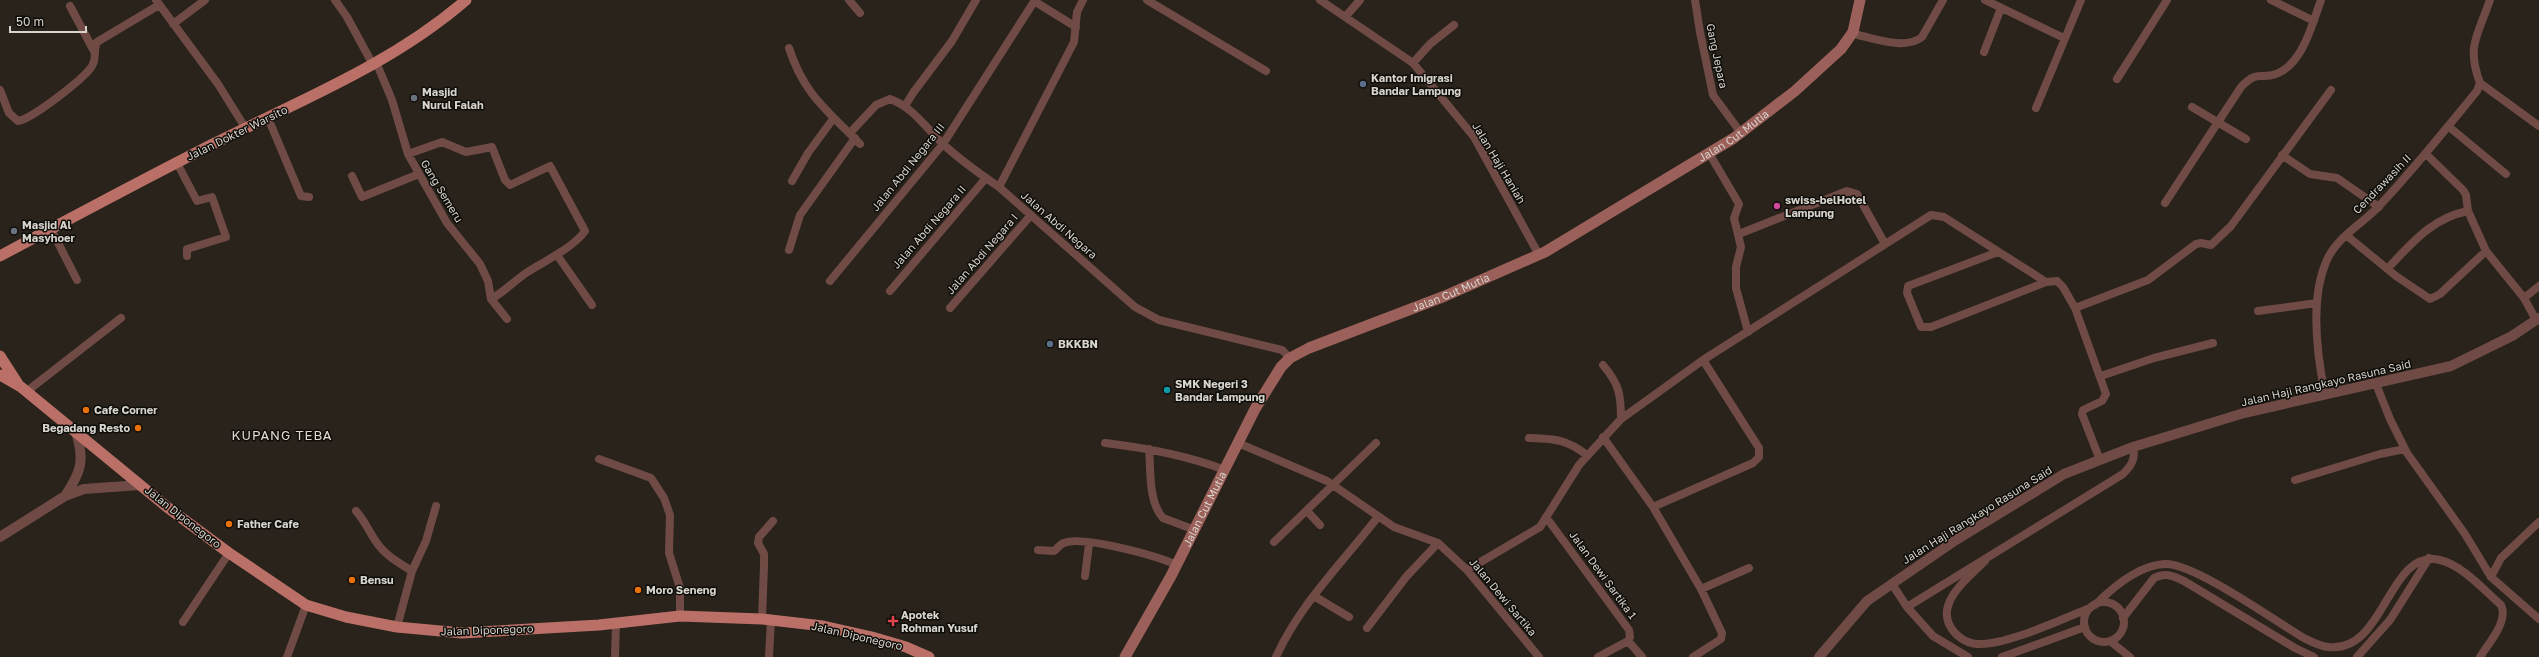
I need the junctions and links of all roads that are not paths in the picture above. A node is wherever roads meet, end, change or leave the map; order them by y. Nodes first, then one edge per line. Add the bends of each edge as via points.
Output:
1 (205, 0) edge
2 (334, 0) edge
3 (466, 0) edge
4 (849, 0) edge
5 (976, 0) edge
6 (1034, 0) edge
7 (1083, 0) edge
8 (1147, 0) edge
9 (1320, 0) edge
10 (1360, 0) edge
11 (1696, 0) edge
12 (1860, 0) edge
13 (1943, 0) edge
14 (1985, 0) edge
15 (2080, 0) edge
16 (2167, 0) edge
17 (2271, 0) edge
18 (2321, 0) edge
19 (2490, 0) edge
20 (157, 3) edge
21 (70, 6) dead end
22 (2001, 8) junction
23 (860, 13) dead end
24 (1346, 16) junction
25 (2314, 21) junction
26 (173, 24) junction
27 (1454, 25) dead end
28 (1076, 27) junction
29 (1852, 32) junction
30 (2064, 38) junction
31 (789, 48) dead end
32 (1984, 52) dead end
33 (95, 54) junction
34 (374, 62) junction
35 (1413, 63) junction
36 (1266, 72) dead end
37 (2117, 79) dead end
38 (2480, 83) junction
39 (0, 90) edge
40 (2331, 90) dead end
41 (905, 106) junction
42 (2192, 107) dead end
43 (2036, 108) dead end
44 (268, 118) junction
45 (832, 119) junction
46 (2217, 124) junction
47 (2448, 126) junction
48 (2539, 126) edge
49 (246, 129) junction
50 (1741, 133) junction
51 (855, 139) junction
52 (2246, 139) dead end
53 (943, 144) junction
54 (1708, 153) junction
55 (408, 154) junction
56 (2426, 154) junction
57 (2282, 155) junction
58 (177, 163) junction
59 (419, 174) junction
60 (2506, 174) dead end
61 (352, 176) dead end
62 (986, 178) junction
63 (792, 181) dead end
64 (999, 187) junction
65 (309, 197) dead end
66 (2165, 203) dead end
67 (2379, 207) junction
68 (2468, 211) junction
69 (1031, 215) junction
70 (51, 229) junction
71 (1739, 234) junction
72 (2346, 235) junction
73 (1885, 244) junction
74 (789, 250) dead end
75 (2486, 250) junction
76 (1998, 252) junction
77 (557, 255) junction
78 (1539, 255) junction
79 (0, 256) edge
80 (187, 256) dead end
81 (2388, 268) junction
82 (77, 280) dead end
83 (830, 281) dead end
84 (2046, 282) junction
85 (2539, 286) edge
86 (890, 291) dead end
87 (2524, 298) junction
88 (491, 299) junction
89 (2317, 303) junction
90 (592, 305) dead end
91 (950, 308) dead end
92 (2075, 308) junction
93 (2258, 311) dead end
94 (121, 318) dead end
95 (507, 319) dead end
96 (2538, 319) edge
97 (1748, 332) junction
98 (2213, 343) dead end
99 (0, 356) edge
100 (1290, 358) junction
101 (1703, 360) junction
102 (1603, 365) dead end
103 (0, 375) edge
104 (2101, 376) junction
105 (2376, 384) junction
106 (23, 390) junction
107 (2325, 394) junction
108 (1621, 418) junction
109 (76, 432) junction
110 (1603, 437) junction
111 (1529, 438) dead end
112 (1376, 442) dead end
113 (1105, 443) dead end
114 (1238, 443) junction
115 (2133, 447) junction
116 (1149, 449) junction
117 (2406, 449) junction
118 (1587, 455) junction
119 (599, 459) dead end
120 (2100, 460) junction
121 (1225, 470) junction
122 (2295, 480) dead end
123 (140, 485) junction
124 (1334, 486) junction
125 (65, 496) junction
126 (436, 506) dead end
127 (1653, 507) junction
128 (356, 511) dead end
129 (1307, 511) junction
130 (1546, 517) junction
131 (1377, 518) junction
132 (773, 521) dead end
133 (2539, 522) edge
134 (1320, 525) dead end
135 (1195, 530) junction
136 (0, 537) edge
137 (1274, 542) dead end
138 (1090, 544) junction
139 (1438, 544) junction
140 (1038, 550) dead end
141 (1994, 552) junction
142 (229, 554) junction
143 (2429, 558) junction
144 (1176, 565) junction
145 (1748, 568) dead end
146 (1467, 570) junction
147 (412, 571) junction
148 (1085, 576) dead end
149 (2491, 577) junction
150 (1892, 584) junction
151 (1701, 589) junction
152 (1314, 596) junction
153 (306, 605) junction
154 (1907, 607) junction
155 (2093, 607) junction
156 (680, 616) junction
157 (1349, 617) dead end
158 (2123, 618) junction
159 (2539, 619) edge
160 (766, 620) junction
161 (183, 622) dead end
162 (616, 623) junction
163 (2085, 626) junction
164 (397, 627) junction
165 (1367, 628) dead end
166 (2302, 637) junction
167 (2360, 637) junction
168 (1628, 641) junction
169 (2110, 641) junction
170 (2369, 646) junction
171 (2294, 648) junction
172 (287, 657) edge
173 (615, 657) edge
174 (769, 657) edge
175 (929, 657) edge
176 (1125, 657) edge
177 (1276, 657) edge
178 (1539, 657) edge
179 (1598, 657) edge
180 (1642, 657) edge
181 (1693, 657) edge
182 (1819, 657) edge
183 (1968, 657) edge
184 (2002, 657) edge
185 (2130, 657) edge
186 (2314, 657) edge
187 (2357, 657) edge
188 (2480, 657) edge

1 - 26 street
2 - 34 street, Gang Semeru
3 - 34 main road, Jalan Dokter Warsito via 447,16
4 - 23 street
5 - 41 street via 952,41
6 - 28 street
6 - 53 street, Jalan Abdi Negara III
7 - 28 street via 1077,12
8 - 36 street
9 - 24 street, Jalan Haji Haniah
10 - 24 street
11 - 50 street, Gang Jepara via 1713,94
12 - 29 main road, Jalan Cut Mutia
13 - 29 street via 1922,37 1917,41 1899,43
14 - 22 street
15 - 30 street
16 - 37 street
17 - 25 street
18 - 25 street
19 - 38 street via 2473,51 2473,65
20 - 26 street
20 - 33 street via 97,42
21 - 33 street
22 - 30 street
22 - 32 street
24 - 35 street, Jalan Haji Haniah
25 - 46 street via 2299,53 2290,65 2274,75 2257,75 2248,80
26 - 49 street via 218,84
27 - 35 street via 1430,44
28 - 64 street via 1074,42
29 - 50 main road, Jalan Cut Mutia via 1841,49 1823,67
30 - 43 street
31 - 45 street via 803,84
33 - 39 street via 96,60 88,71 49,104 24,120 18,121 9,113
34 - 44 main road, Jalan Dokter Warsito via 355,75
34 - 55 street, Gang Semeru via 392,100
35 - 78 street, Jalan Haji Haniah via 1474,137
38 - 47 street, Cendrawasih II via 2477,91
38 - 48 street
40 - 57 street
41 - 51 street via 890,99 884,100
41 - 53 street, Jalan Abdi Negara via 917,115
42 - 46 street
44 - 49 main road, Jalan Dokter Warsito
44 - 65 street via 301,196
45 - 51 street
45 - 63 street
46 - 52 street
46 - 66 street
47 - 56 street, Cendrawasih II
47 - 60 street
49 - 58 main road, Jalan Dokter Warsito
50 - 54 main road, Jalan Cut Mutia
51 - 74 street via 800,215
53 - 62 street, Jalan Abdi Negara
53 - 83 street, Jalan Abdi Negara III
54 - 71 street via 1739,204 1734,218
54 - 78 main road, Jalan Cut Mutia
55 - 59 street, Gang Semeru
55 - 77 street via 442,142 466,152 492,147 504,180 510,185 550,166 585,231
56 - 67 street, Cendrawasih II
56 - 68 street via 2463,190
57 - 67 street via 2310,174 2337,178
57 - 92 street via 2231,226 2211,245 2202,242 2196,244 2148,280
58 - 70 main road, Jalan Dokter Warsito
58 - 80 street via 197,202 212,197 226,237 187,249
59 - 61 street via 362,197
59 - 88 street, Gang Semeru via 447,223 480,264 488,281
62 - 64 street, Jalan Abdi Negara
62 - 86 street, Jalan Abdi Negara II
64 - 69 street, Jalan Abdi Negara
67 - 72 street, Cendrawasih II
68 - 75 street
68 - 81 street via 2455,213 2428,227
69 - 91 street, Jalan Abdi Negara I
69 - 100 street, Jalan Abdi Negara via 1135,307 1147,314 1159,320 1282,350
70 - 79 main road, Jalan Dokter Warsito
70 - 82 street
71 - 73 street via 1848,191 1857,194
71 - 97 street via 1741,247 1736,267 1736,288
72 - 81 street
72 - 89 street, Cendrawasih II via 2326,260
73 - 76 street via 1931,215 1937,214
73 - 97 street
75 - 81 street via 2432,299 2421,295
75 - 87 street
76 - 84 street
76 - 84 street via 1908,286 1907,293 1921,327 1931,327
77 - 88 street via 530,271 507,291
77 - 90 street
78 - 100 main road, Jalan Cut Mutia
84 - 92 street via 2060,283
85 - 87 street
87 - 96 street
88 - 95 street, Gang Semeru
89 - 93 street
89 - 107 street, Cendrawasih II via 2318,347
92 - 104 street
94 - 106 street
96 - 105 street, Jalan Haji Rangkayo Rasuna Said via 2512,336 2451,366
97 - 101 street
98 - 104 street via 2154,358
99 - 106 main road
100 - 114 main road, Jalan Cut Mutia via 1281,366
101 - 108 street
101 - 127 street via 1759,448 1759,457 1753,463
102 - 108 street via 1617,382
103 - 106 main road
104 - 120 street via 2105,398 2083,410 2082,414
105 - 107 street, Jalan Haji Rangkayo Rasuna Said
105 - 117 street
106 - 109 main road, Jalan Diponegoro
107 - 115 street, Jalan Haji Rangkayo Rasuna Said via 2244,413
108 - 110 street
109 - 123 main road, Jalan Diponegoro
109 - 125 street via 82,462 76,479
110 - 118 street
110 - 127 street
111 - 118 street via 1559,439 1573,444
112 - 124 street
113 - 116 street
114 - 121 main road, Jalan Cut Mutia
114 - 124 street, Jalan Dewi Sartika
115 - 120 street, Jalan Haji Rangkayo Rasuna Said
115 - 141 street via 2135,455 2131,466 2123,474
116 - 121 street via 1195,458
116 - 135 street via 1155,504 1159,514 1163,518
117 - 122 street via 2380,454
117 - 149 street via 2465,534
118 - 130 street
119 - 156 street via 651,478 664,498 670,515 669,553 680,588
120 - 150 street, Jalan Haji Rangkayo Rasuna Said via 2064,474 2033,492
121 - 135 main road, Jalan Cut Mutia
123 - 125 street via 106,485
123 - 142 main road, Jalan Diponegoro
124 - 129 street
124 - 131 street, Jalan Dewi Sartika
125 - 136 street
126 - 147 street via 426,541
127 - 151 street
128 - 147 street via 366,521 376,543
129 - 134 street
129 - 137 street
130 - 146 street via 1540,527
130 - 168 street, Jalan Dewi Sartika 1 via 1629,630
131 - 139 street, Jalan Dewi Sartika
131 - 152 street
132 - 160 street via 759,537 758,543 764,554
133 - 149 street via 2501,558
135 - 144 main road, Jalan Cut Mutia
138 - 140 street via 1063,543 1054,551
138 - 144 street via 1124,548
138 - 148 street
139 - 146 street, Jalan Dewi Sartika
139 - 165 street via 1406,577
141 - 154 street
141 - 155 street via 1959,587 1950,601 1948,621 1955,635 1976,644 1986,644
142 - 153 main road, Jalan Diponegoro
142 - 161 street
143 - 167 street via 2412,564
143 - 170 street via 2390,620
143 - 188 street via 2441,560 2460,570 2501,605 2501,622
144 - 176 main road, Jalan Cut Mutia
145 - 151 street
146 - 178 street, Jalan Dewi Sartika
147 - 164 street
149 - 159 street
150 - 154 street
150 - 182 street, Jalan Haji Rangkayo Rasuna Said via 1867,601
151 - 181 street via 1723,637
152 - 157 street
152 - 177 street via 1285,636
153 - 164 main road, Jalan Diponegoro via 346,617
153 - 172 street
154 - 183 street via 1932,636
155 - 158 street via 2104,603 2114,606
155 - 163 street via 2085,616
155 - 166 street via 2107,593 2133,575 2153,566 2173,564 2201,575
156 - 160 main road, Jalan Diponegoro
156 - 162 main road, Jalan Diponegoro
158 - 169 street via 2121,631
158 - 171 street via 2154,578 2161,574 2170,575
160 - 174 street
160 - 175 main road, Jalan Diponegoro via 823,626 872,637 906,646
162 - 164 main road, Jalan Diponegoro via 462,633
162 - 173 street
163 - 169 street via 2093,639 2101,642
163 - 184 street
166 - 167 street via 2328,647 2346,646
166 - 171 street
167 - 170 street
168 - 179 street
168 - 180 street
169 - 185 street
170 - 187 street
171 - 186 street

